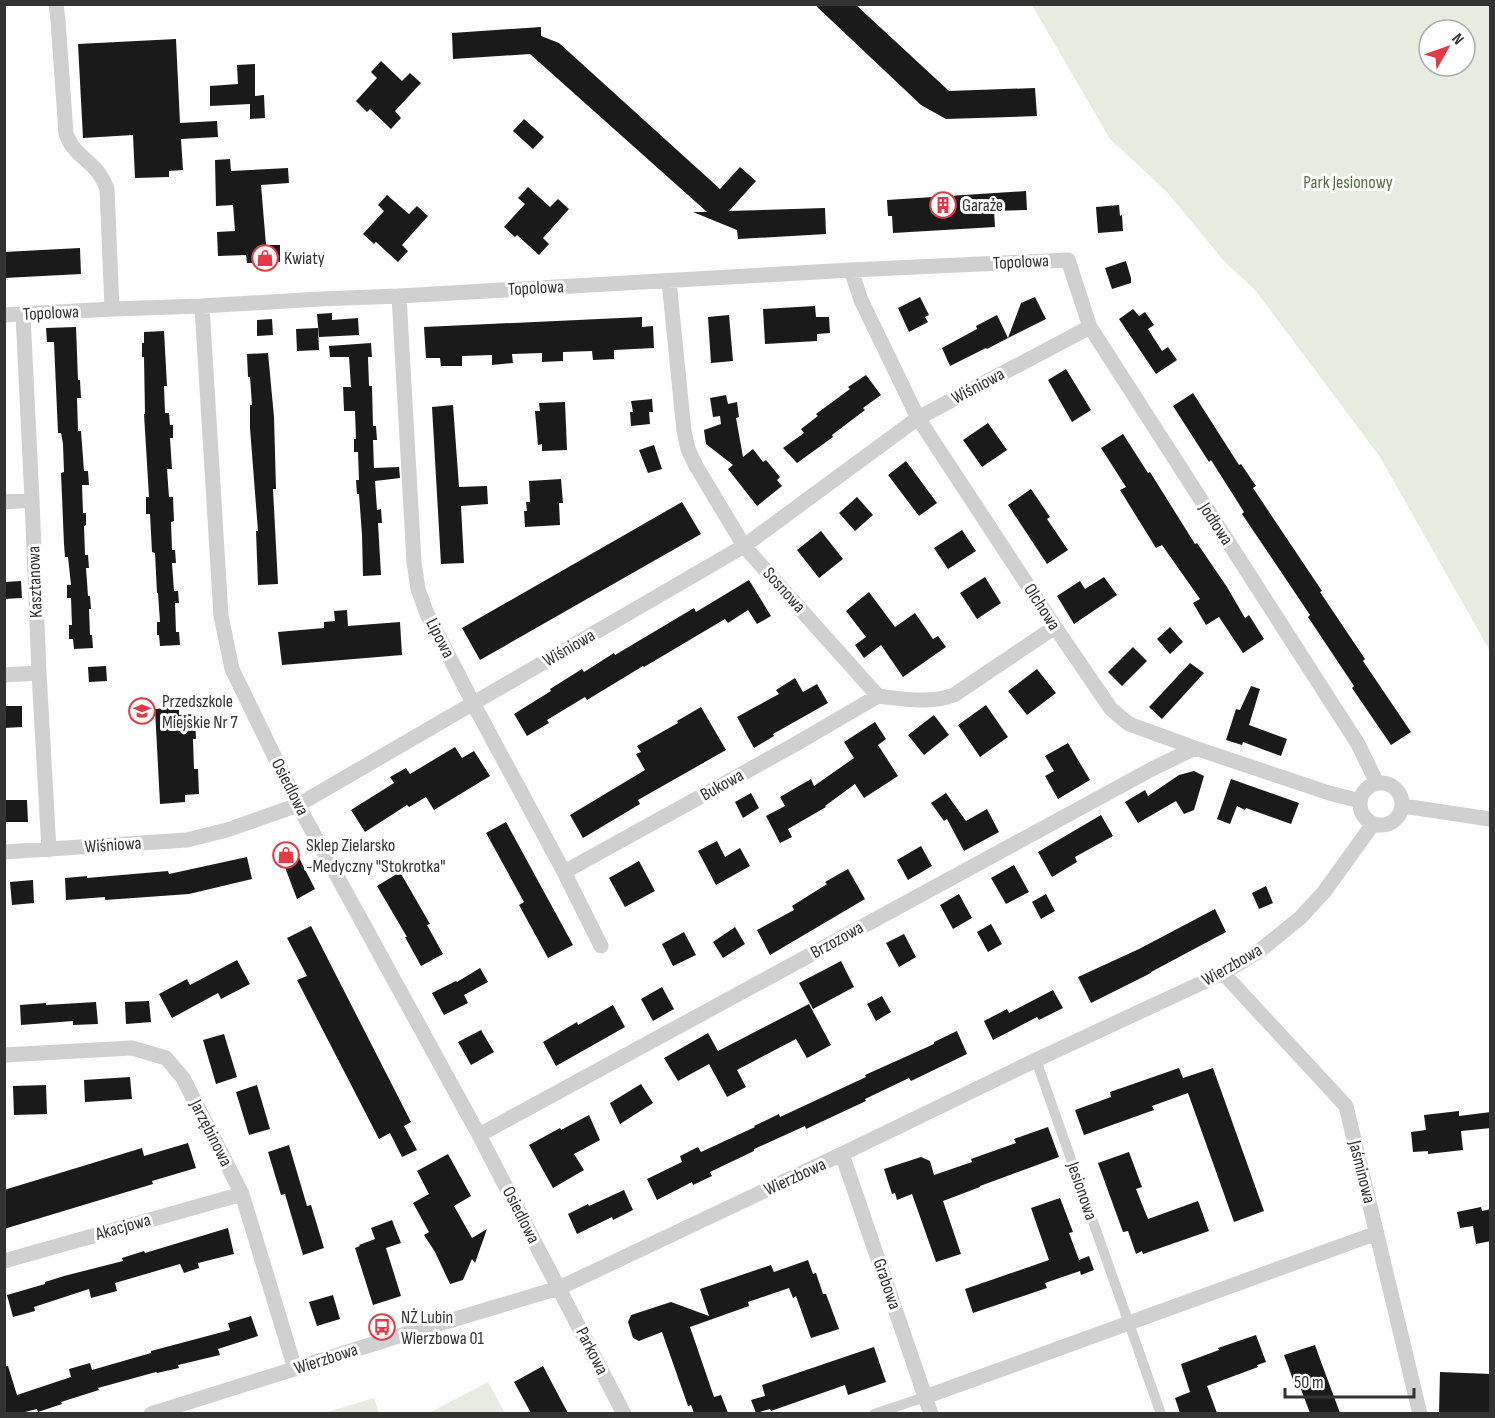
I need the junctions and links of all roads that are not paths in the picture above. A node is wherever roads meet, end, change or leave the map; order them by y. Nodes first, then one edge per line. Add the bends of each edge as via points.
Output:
1 (56, 4) edge
2 (1068, 260) joint
3 (851, 270) junction
4 (669, 281) junction
5 (399, 296) junction
6 (202, 306) junction
7 (112, 309) junction
8 (4, 315) edge
9 (22, 315) junction
10 (1090, 327) junction
11 (918, 418) junction
12 (32, 500) junction
13 (4, 502) edge
14 (744, 546) junction
15 (1055, 627) junction
16 (39, 673) junction
17 (4, 675) edge
18 (878, 696) junction
19 (473, 703) junction
20 (1195, 748) junction
21 (1377, 783) junction
22 (1360, 801) junction
23 (298, 805) junction
24 (1403, 806) junction
25 (1491, 819) edge
26 (1373, 824) junction
27 (50, 850) junction
28 (4, 852) edge
29 (564, 872) junction
30 (601, 946) dead end
31 (1223, 973) junction
32 (4, 1055) edge
33 (1036, 1060) junction
34 (479, 1135) junction
35 (842, 1154) junction
36 (242, 1194) junction
37 (1377, 1233) junction
38 (4, 1261) edge
39 (559, 1288) junction
40 (1128, 1322) junction
41 (295, 1369) junction
42 (925, 1397) junction
43 (151, 1413) edge
44 (624, 1413) edge
45 (874, 1413) edge
46 (931, 1413) edge
47 (1161, 1413) edge
48 (1420, 1413) edge

1 - 7 street via 66,134 72,146 102,177 107,189
2 - 3 street, Topolowa
2 - 10 street, Jodłowa
3 - 4 street, Topolowa
3 - 11 street, Olchowa via 861,300
4 - 5 street, Topolowa
4 - 14 street, Sosnowa via 688,449
5 - 6 street, Topolowa
5 - 19 street, Lipowa via 418,589
6 - 7 street, Topolowa
6 - 23 street, Osiedlowa via 221,616 232,669
7 - 9 street, Topolowa
8 - 9 street, Topolowa
9 - 12 street, Kasztanowa
10 - 11 street, Wiśniowa
10 - 21 street, Jodłowa via 1358,744
11 - 14 street, Wiśniowa
11 - 15 street, Olchowa
12 - 13 street
12 - 16 street, Kasztanowa
14 - 18 street, Sosnowa
14 - 19 street, Wiśniowa
15 - 18 street via 954,695 927,700
15 - 20 street, Olchowa via 1120,717 1129,724
16 - 17 street
16 - 27 street, Kasztanowa
18 - 29 street, Bukowa
19 - 23 street, Wiśniowa
19 - 29 street, Lipowa
20 - 22 street, Olchowa
20 - 34 street, Brzozowa
21 - 22 street via 1369,786
21 - 24 street via 1396,788
22 - 26 street via 1362,815
23 - 27 street, Wiśniowa via 187,840
23 - 34 street, Osiedlowa
24 - 25 street
24 - 26 street via 1396,820 1381,826
26 - 31 street, Wierzbowa via 1324,892 1300,918 1258,952
27 - 28 street, Wiśniowa
29 - 30 street, Lipowa
31 - 33 street, Wierzbowa
31 - 37 street, Jaśminowa via 1346,1106
32 - 36 street, Jarzębinowa via 132,1048 166,1058 183,1078
33 - 35 street, Wierzbowa
33 - 40 street, Jesionowa
34 - 39 street, Osiedlowa
35 - 39 street, Wierzbowa
35 - 42 street, Grabowa
36 - 38 street, Akacjowa
36 - 41 street, Jarzębinowa
37 - 40 street
37 - 48 street, Jaśminowa
39 - 41 street, Wierzbowa
39 - 44 street, Parkowa
40 - 42 street
40 - 47 street, Jesionowa
41 - 43 street, Wierzbowa
42 - 45 street
42 - 46 street, Grabowa

